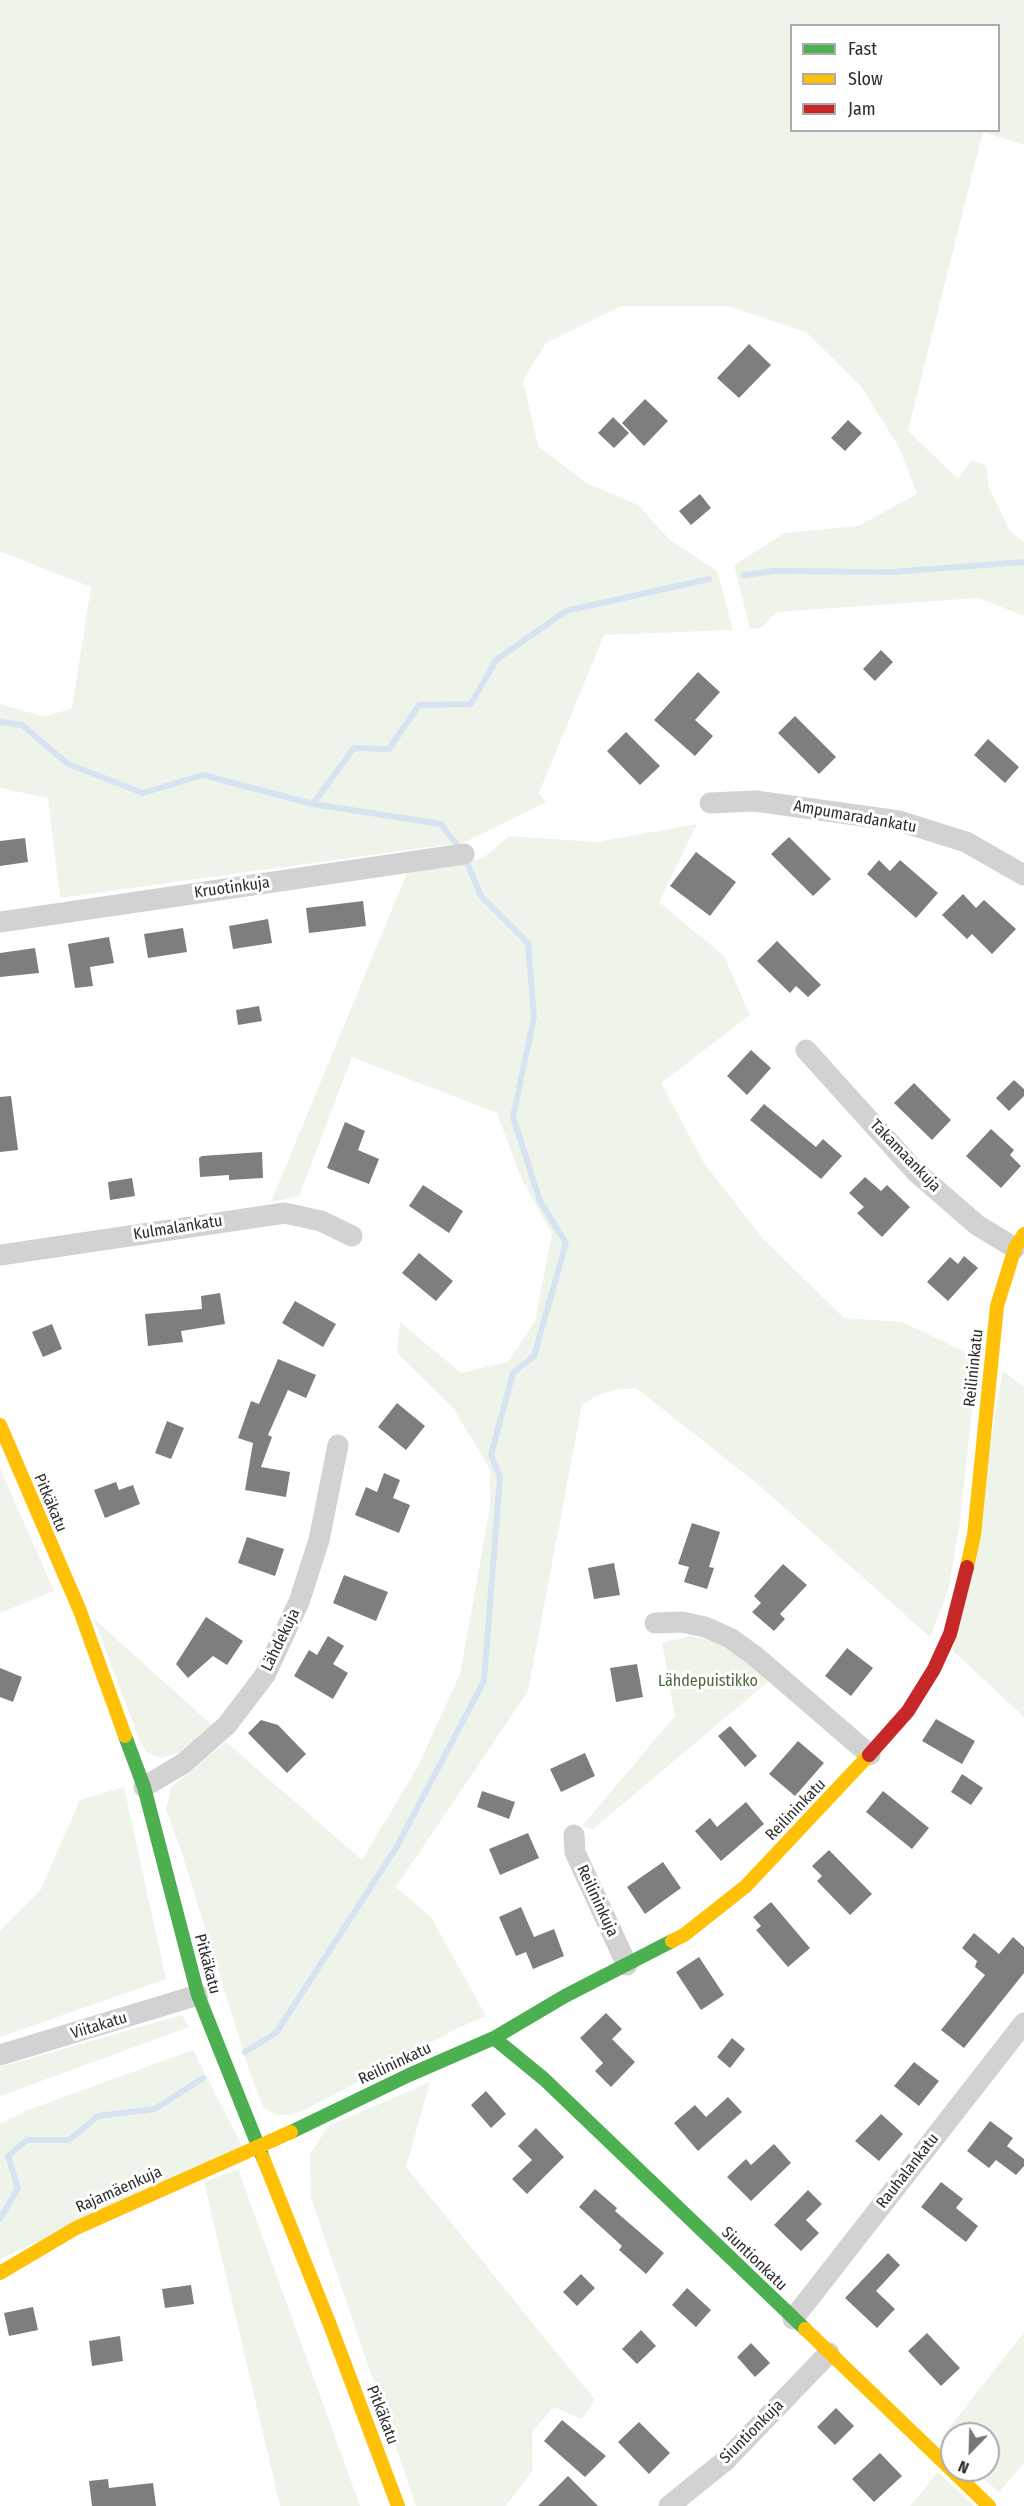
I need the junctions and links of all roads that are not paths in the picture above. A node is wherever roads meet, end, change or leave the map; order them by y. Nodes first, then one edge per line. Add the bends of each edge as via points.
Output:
1 (711, 803) dead end
2 (464, 854) dead end
3 (1024, 875) edge
4 (0, 922) edge
5 (807, 1050) dead end
6 (352, 1236) dead end
7 (1020, 1241) edge
8 (0, 1256) edge
9 (0, 1425) edge
10 (338, 1445) dead end
11 (655, 1623) dead end
12 (870, 1755) junction
13 (144, 1787) junction
14 (574, 1835) dead end
15 (627, 1965) junction
16 (198, 1995) junction
17 (1024, 2024) edge
18 (494, 2038) junction
19 (0, 2055) edge
20 (257, 2148) junction
21 (0, 2273) edge
22 (793, 2319) junction
23 (829, 2353) junction
24 (399, 2506) edge
25 (669, 2506) edge
26 (989, 2506) edge

1 - 3 street, Ampumaradankatu via 755,801 899,821 966,842
2 - 4 street, Kruotinkuja
5 - 7 street, Takamaankuja via 916,1172 977,1225
6 - 8 street, Kulmalankatu via 321,1221 285,1213
7 - 12 street, Reilininkatu via 997,1306 974,1535 958,1609 934,1669 908,1710
9 - 13 street, Pitkäkatu via 80,1611
10 - 13 street, Lähdekuja via 319,1540 299,1602 265,1675 227,1725 184,1763
11 - 12 street via 682,1622 730,1638
12 - 15 street, Reilininkatu via 746,1886 684,1935
13 - 16 street, Pitkäkatu
14 - 15 street, Reilininkuja via 575,1852
15 - 18 street, Reilininkatu
16 - 19 street, Viitakatu
16 - 20 street, Pitkäkatu
17 - 22 street, Rauhalankatu
18 - 20 street, Reilininkatu
18 - 22 street, Siuntionkatu via 544,2079
20 - 21 street, Rajamäenkuja via 76,2228
20 - 24 street, Pitkäkatu
22 - 23 street, Siuntionkatu
23 - 25 street, Siuntionkuja via 726,2460
23 - 26 street, Siuntionkatu

